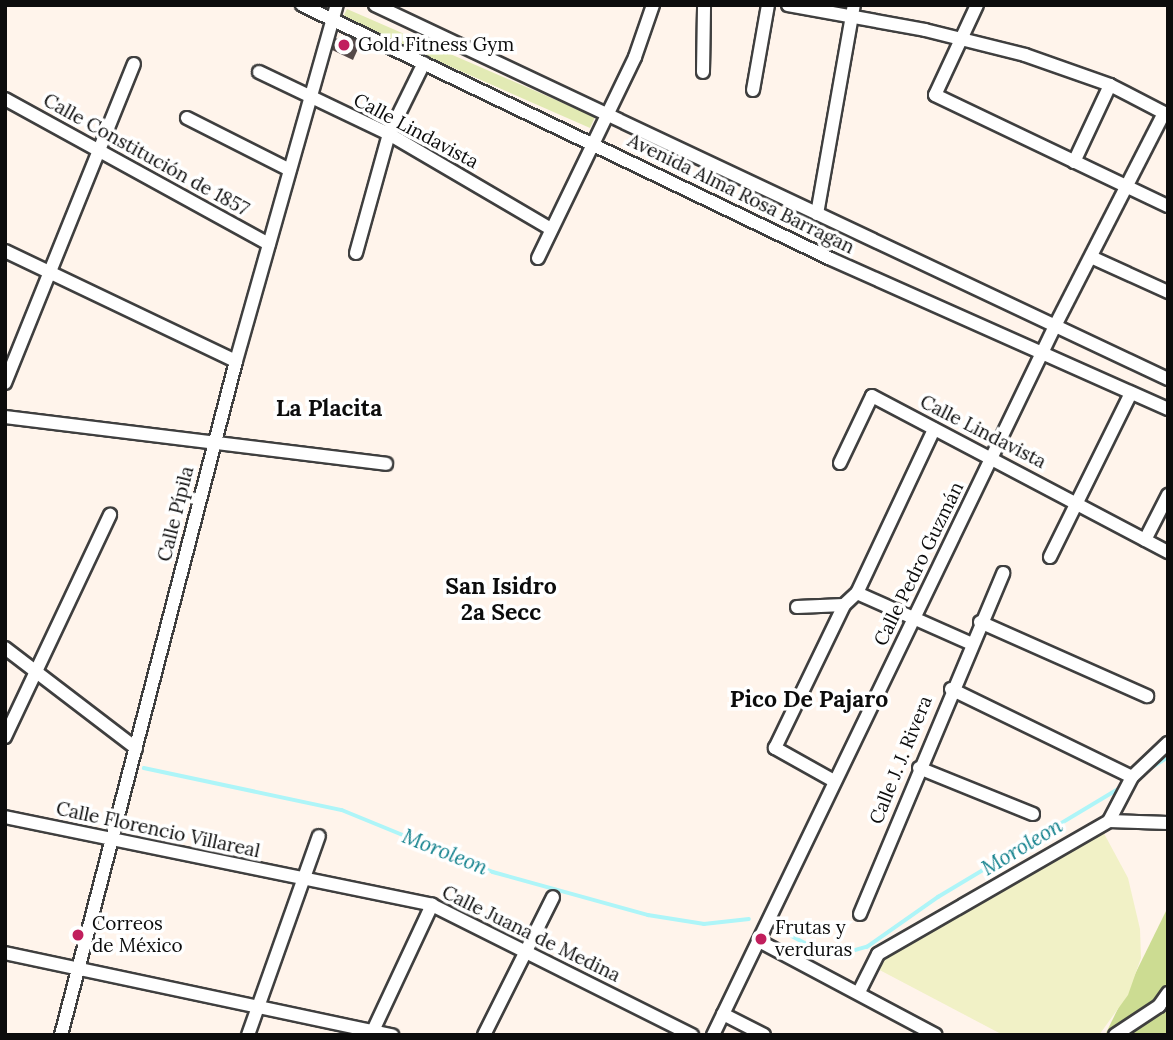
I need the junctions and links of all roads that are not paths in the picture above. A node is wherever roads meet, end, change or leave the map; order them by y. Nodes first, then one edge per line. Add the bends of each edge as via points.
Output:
1 (302, 5) edge
2 (337, 5) edge
3 (374, 5) edge
4 (653, 5) edge
5 (704, 5) edge
6 (768, 5) edge
7 (788, 5) edge
8 (977, 5) edge
9 (853, 11) edge
10 (331, 19) junction
11 (962, 41) junction
12 (424, 63) junction
13 (134, 64) dead end
14 (259, 72) dead end
15 (704, 72) dead end
16 (1110, 85) junction
17 (753, 90) dead end
18 (309, 98) junction
19 (5, 99) edge
20 (604, 114) junction
21 (1166, 114) edge
22 (187, 118) dead end
23 (389, 134) junction
24 (590, 143) junction
25 (98, 150) junction
26 (1074, 162) junction
27 (290, 170) junction
28 (1126, 188) junction
29 (1168, 206) edge
30 (817, 214) junction
31 (551, 229) junction
32 (269, 244) junction
33 (5, 251) edge
34 (355, 253) dead end
35 (1091, 257) junction
36 (538, 258) dead end
37 (49, 273) junction
38 (1168, 292) edge
39 (1055, 327) junction
40 (1042, 352) junction
41 (236, 361) junction
42 (1168, 379) edge
43 (5, 383) edge
44 (1131, 393) junction
45 (1168, 409) edge
46 (5, 417) edge
47 (934, 429) junction
48 (214, 444) junction
49 (992, 458) junction
50 (840, 463) dead end
51 (386, 464) dead end
52 (1168, 495) edge
53 (1076, 503) junction
54 (110, 515) dead end
55 (1145, 540) junction
56 (1168, 552) edge
57 (1050, 557) dead end
58 (1003, 573) dead end
59 (857, 593) junction
60 (845, 605) junction
61 (797, 607) dead end
62 (914, 617) junction
63 (980, 622) junction
64 (971, 643) junction
65 (5, 648) edge
66 (37, 672) junction
67 (951, 689) junction
68 (1147, 696) dead end
69 (5, 737) edge
70 (1168, 743) edge
71 (136, 748) junction
72 (919, 768) junction
73 (1132, 777) junction
74 (834, 781) junction
75 (1033, 814) dead end
76 (5, 817) edge
77 (1109, 821) junction
78 (1168, 823) edge
79 (318, 836) dead end
80 (110, 839) junction
81 (304, 880) junction
82 (553, 897) dead end
83 (432, 905) junction
84 (860, 914) dead end
85 (759, 941) junction
86 (526, 952) junction
87 (5, 953) edge
88 (77, 970) junction
89 (859, 992) junction
90 (1168, 993) edge
91 (257, 1009) junction
92 (723, 1014) junction
93 (372, 1033) edge
94 (61, 1035) edge
95 (248, 1035) edge
96 (392, 1035) edge
97 (484, 1035) edge
98 (692, 1035) edge
99 (713, 1035) edge
100 (764, 1035) edge
101 (936, 1035) edge
102 (1115, 1035) edge

1 - 10 street, Avenida Alma Rosa Barragan
2 - 10 street, Calle Pípila
3 - 20 street, Avenida Alma Rosa Barragan
4 - 20 street via 635,57
5 - 15 street
6 - 17 street
7 - 9 street
8 - 11 street
9 - 11 street
9 - 30 street
10 - 12 street, Avenida Alma Rosa Barragan
10 - 18 street, Calle Pípila
11 - 16 street via 1025,55
11 - 26 street via 935,95
12 - 23 street
12 - 24 street, Avenida Alma Rosa Barragan
13 - 25 street
14 - 18 street, Calle Lindavista
16 - 21 street
16 - 26 street
18 - 23 street, Calle Lindavista
18 - 27 street, Calle Pípila
19 - 25 street, Calle Constitución de 1857
20 - 24 street
20 - 30 street, Avenida Alma Rosa Barragan
21 - 28 street, Calle Pedro Guzmán
22 - 27 street
23 - 31 street, Calle Lindavista
23 - 34 street
24 - 31 street
24 - 40 street, Avenida Alma Rosa Barragan via 831,259
25 - 32 street, Calle Constitución de 1857
25 - 37 street
26 - 28 street
27 - 32 street, Calle Pípila
28 - 29 street
28 - 35 street, Calle Pedro Guzmán
30 - 39 street, Avenida Alma Rosa Barragan
31 - 36 street
32 - 41 street, Calle Pípila
33 - 37 street
35 - 38 street
35 - 39 street, Calle Pedro Guzmán
37 - 41 street
37 - 43 street
39 - 40 street, Calle Pedro Guzmán
39 - 42 street, Avenida Alma Rosa Barragan
40 - 44 street, Avenida Alma Rosa Barragan
40 - 49 street, Calle Pedro Guzmán
41 - 48 street, Calle Pípila
44 - 45 street, Avenida Alma Rosa Barragan
44 - 53 street
46 - 48 street
47 - 49 street, Calle Lindavista
47 - 50 street, Calle Lindavista via 872,396
47 - 59 street
48 - 51 street
48 - 71 street, Calle Pípila
49 - 53 street, Calle Lindavista
49 - 62 street, Calle Pedro Guzmán
52 - 55 street
53 - 55 street, Calle Lindavista
53 - 57 street
54 - 66 street
55 - 56 street, Calle Lindavista
58 - 63 street, Calle J. J. Rivera
59 - 60 street
59 - 62 street
60 - 61 street
60 - 74 street via 775,748
62 - 64 street
62 - 74 street, Calle Pedro Guzmán
63 - 64 street, Calle J. J. Rivera
63 - 68 street
64 - 67 street, Calle J. J. Rivera
65 - 66 street
66 - 69 street
66 - 71 street
67 - 72 street, Calle J. J. Rivera
67 - 73 street
70 - 73 street
71 - 80 street, Calle Pípila
72 - 75 street
72 - 84 street, Calle J. J. Rivera
73 - 77 street
74 - 85 street, Calle Pedro Guzmán
76 - 80 street, Calle Florencio Villareal
77 - 78 street
77 - 89 street via 878,954
79 - 81 street
80 - 81 street, Calle Florencio Villareal
80 - 88 street, Calle Pípila
81 - 83 street, Calle Juana de Medina
81 - 91 street
82 - 86 street
83 - 86 street, Calle Juana de Medina
83 - 93 street
85 - 89 street
85 - 92 street, Calle Pedro Guzmán
86 - 97 street
86 - 98 street, Calle Juana de Medina
87 - 88 street
88 - 91 street
88 - 94 street, Calle Pípila
89 - 101 street
90 - 102 street via 1159,1006
91 - 93 street
91 - 95 street
92 - 99 street, Calle Pedro Guzmán
92 - 100 street
93 - 96 street

